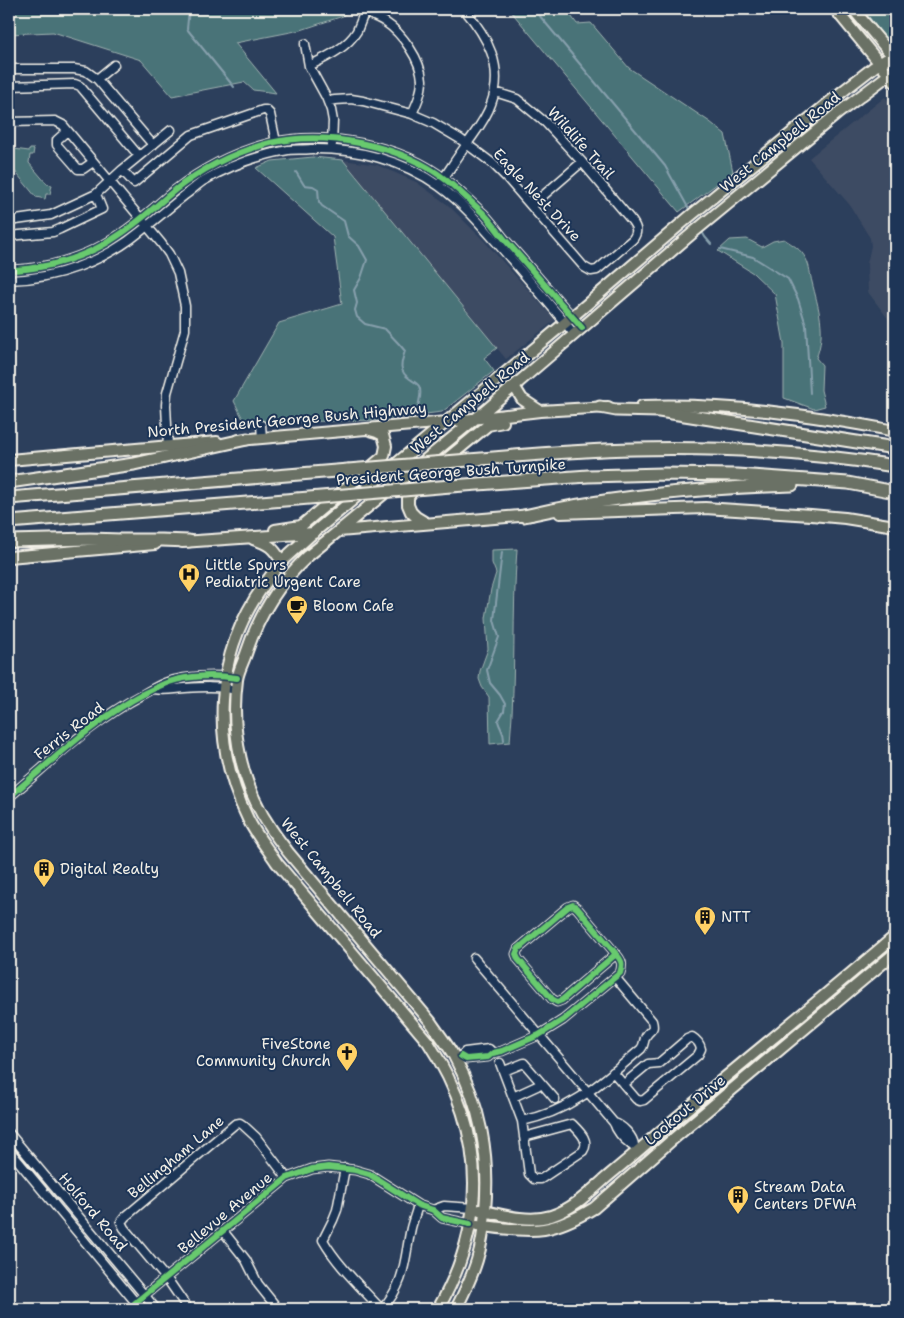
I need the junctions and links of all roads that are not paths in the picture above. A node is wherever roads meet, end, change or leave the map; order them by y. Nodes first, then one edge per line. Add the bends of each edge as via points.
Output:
1 (464, 9) edge
2 (835, 9) edge
3 (853, 9) edge
4 (365, 10) edge
5 (305, 44) dead end
6 (894, 57) edge
7 (880, 63) junction
8 (114, 65) dead end
9 (308, 66) junction
10 (9, 69) edge
11 (893, 76) edge
12 (97, 79) junction
13 (9, 86) edge
14 (843, 91) junction
15 (495, 92) junction
16 (328, 101) junction
17 (412, 114) junction
18 (9, 122) edge
19 (171, 130) dead end
20 (67, 131) junction
21 (332, 139) junction
22 (276, 142) junction
23 (804, 142) junction
24 (467, 144) junction
25 (153, 145) junction
26 (332, 149) junction
27 (139, 156) junction
28 (93, 162) junction
29 (582, 162) junction
30 (122, 170) junction
31 (444, 178) junction
32 (109, 181) junction
33 (439, 186) junction
34 (96, 194) junction
35 (531, 206) junction
36 (140, 219) junction
37 (9, 221) edge
38 (146, 226) junction
39 (488, 232) junction
40 (9, 236) edge
41 (508, 244) junction
42 (584, 267) joint
43 (9, 270) edge
44 (9, 280) edge
45 (569, 320) junction
46 (578, 331) junction
47 (514, 386) junction
48 (600, 407) junction
49 (540, 411) junction
50 (475, 418) junction
51 (447, 422) junction
52 (261, 425) dead end
53 (363, 428) junction
54 (895, 431) edge
55 (262, 438) junction
56 (247, 439) junction
57 (168, 446) junction
58 (895, 448) edge
59 (9, 460) edge
60 (895, 466) edge
61 (9, 482) edge
62 (848, 483) junction
63 (895, 492) edge
64 (9, 498) edge
65 (524, 516) junction
66 (9, 522) edge
67 (426, 524) junction
68 (895, 526) edge
69 (338, 531) junction
70 (313, 533) junction
71 (247, 537) junction
72 (9, 540) edge
73 (189, 541) junction
74 (9, 556) edge
75 (282, 562) junction
76 (237, 678) junction
77 (224, 682) junction
78 (236, 690) junction
79 (9, 797) edge
80 (895, 936) edge
81 (895, 953) edge
82 (616, 954) junction
83 (474, 958) dead end
84 (615, 977) junction
85 (539, 1035) junction
86 (458, 1058) junction
87 (500, 1063) dead end
88 (442, 1065) junction
89 (736, 1069) junction
90 (504, 1071) junction
91 (613, 1072) junction
92 (745, 1079) junction
93 (541, 1083) junction
94 (624, 1084) junction
95 (588, 1093) junction
96 (513, 1097) junction
97 (555, 1099) dead end
98 (522, 1121) junction
99 (9, 1132) edge
100 (524, 1137) junction
101 (636, 1148) junction
102 (9, 1150) edge
103 (648, 1161) junction
104 (345, 1168) junction
105 (288, 1178) junction
106 (418, 1205) junction
107 (473, 1208) junction
108 (433, 1210) junction
109 (485, 1211) junction
110 (470, 1224) junction
111 (484, 1226) junction
112 (500, 1228) junction
113 (223, 1232) junction
114 (482, 1245) junction
115 (166, 1278) junction
116 (144, 1295) junction
117 (135, 1302) junction
118 (141, 1309) edge
119 (156, 1309) edge
120 (188, 1309) edge
121 (278, 1309) edge
122 (381, 1309) edge
123 (438, 1309) edge
124 (456, 1309) edge

1 - 15 street via 482,31 493,54
2 - 7 main road
3 - 6 main road
4 - 9 street via 357,31 344,45
4 - 17 street via 392,27 418,61 422,82
5 - 9 street
6 - 7 main road, West Campbell Road
7 - 11 main road
7 - 14 main road, West Campbell Road
8 - 12 street
9 - 16 street
10 - 12 street via 74,68
11 - 23 main road, West Campbell Road via 853,102
12 - 25 street
13 - 27 street via 80,86
14 - 23 main road via 805,130
14 - 45 main road, West Campbell Road
15 - 24 street via 487,113
15 - 29 street, Wildlife Trail via 527,106
16 - 17 street, Eagle Nest Drive via 363,100
16 - 21 street via 333,121
17 - 24 street, Eagle Nest Drive
18 - 20 street via 55,121
19 - 25 street
20 - 28 street
20 - 28 street via 57,140 62,151 78,169 83,170
21 - 22 street
21 - 26 street
21 - 31 street via 405,156
22 - 30 street via 270,114 263,110 191,135 134,183
22 - 36 street via 204,170
23 - 46 main road, West Campbell Road
24 - 31 street
24 - 35 street, Eagle Nest Drive via 492,163
25 - 27 street
26 - 33 street via 395,163
26 - 38 street via 290,150 260,156 231,168 203,182
27 - 30 street
28 - 32 street
29 - 35 street
29 - 42 street, Wildlife Trail via 636,228 633,239 597,270
30 - 32 street
31 - 33 street
31 - 41 street via 484,214
32 - 34 street
32 - 36 street
33 - 39 street
34 - 37 street via 51,215
34 - 40 street via 102,208 60,229
35 - 42 street, Eagle Nest Drive
36 - 38 street
36 - 43 street via 119,236 78,257 31,269
38 - 44 street via 116,248 84,265 26,280
38 - 57 street via 169,254 178,273 185,306 185,330 167,393
39 - 41 street
39 - 45 street
41 - 45 street
45 - 46 street
45 - 51 main road, West Campbell Road
46 - 47 main road, West Campbell Road
47 - 49 main road via 522,399
47 - 50 main road, West Campbell Road
48 - 49 main road, North President George Bush Highway
48 - 54 main road, North President George Bush Highway via 747,408
48 - 58 highway via 659,411
49 - 50 main road, North President George Bush Highway
49 - 67 main road via 488,425 420,481 408,497 408,505 416,518
50 - 51 main road, North President George Bush Highway
50 - 69 main road, West Campbell Road
51 - 53 main road, North President George Bush Highway
51 - 70 main road, West Campbell Road
52 - 55 street
53 - 55 main road, North President George Bush Highway
53 - 71 main road via 383,435 384,456 301,526
55 - 56 main road, North President George Bush Highway
56 - 57 main road, North President George Bush Highway
56 - 61 highway via 134,464
57 - 59 main road, North President George Bush Highway
60 - 64 highway, President George Bush Turnpike, bridge via 756,451 615,449
62 - 63 highway, President George Bush Turnpike
62 - 65 highway via 678,492 562,507
62 - 66 highway, President George Bush Turnpike, bridge via 737,475 588,476
65 - 67 main road
65 - 68 main road via 705,508 845,518
67 - 69 main road
69 - 70 main road
69 - 76 main road, West Campbell Road via 308,556 268,604
70 - 71 main road
70 - 75 main road, West Campbell Road
71 - 73 main road
71 - 75 main road via 270,545
72 - 73 highway
73 - 74 main road
75 - 77 main road, West Campbell Road via 243,620 233,644
76 - 77 street, Ferris Road
76 - 78 main road, West Campbell Road
77 - 78 street, Ferris Road
77 - 79 street, Ferris Road via 208,676 170,681 154,689 91,727
77 - 88 main road, West Campbell Road via 222,719 226,754 248,819 277,863 428,1042
78 - 86 main road, West Campbell Road via 239,753 254,798 271,829
80 - 89 main road, Lookout Drive
81 - 92 main road, Lookout Drive
82 - 82 street via 573,905 516,954 557,1002
82 - 84 street via 623,966
83 - 85 street
84 - 85 street via 563,1020
84 - 91 street via 654,1025 641,1049
85 - 86 street via 488,1057 473,1054 466,1059
85 - 95 street
86 - 88 main road
86 - 109 main road, West Campbell Road via 482,1132 487,1167
87 - 90 street
88 - 107 main road, West Campbell Road via 453,1085 472,1148
89 - 92 main road
89 - 101 main road, Lookout Drive
90 - 93 street via 524,1063
90 - 96 street
91 - 94 street
91 - 95 street
92 - 103 main road, Lookout Drive
93 - 96 street
93 - 97 street
94 - 94 street via 636,1099 644,1100 698,1054 700,1045 692,1037 687,1039 659,1063 648,1064
95 - 98 street via 543,1117
95 - 101 street via 629,1144
96 - 98 street
98 - 100 street
99 - 116 street, Holford Road
100 - 100 street via 572,1124 587,1146 541,1179 529,1174
101 - 103 main road
101 - 109 main road, Lookout Drive via 585,1196 551,1216 534,1218
102 - 117 street, Holford Road
103 - 112 main road, Lookout Drive via 594,1208 577,1218 546,1229
104 - 105 street, Bellevue Avenue via 312,1169
104 - 106 street, Bellevue Avenue via 369,1174
104 - 122 street via 337,1210 323,1240
105 - 113 street, Bellevue Avenue
105 - 115 street, Bellingham Lane via 256,1137 240,1123 235,1124 121,1222
106 - 108 street, Bellevue Avenue
106 - 122 street via 402,1276 395,1293
107 - 108 street, Bellevue Avenue via 444,1206
107 - 109 main road, Lookout Drive
107 - 110 main road, West Campbell Road
108 - 110 street, Bellevue Avenue via 442,1218
109 - 111 main road, West Campbell Road
110 - 111 main road, Lookout Drive
110 - 123 main road, West Campbell Road via 455,1275
111 - 112 main road, Lookout Drive
111 - 114 main road, West Campbell Road
112 - 114 main road
113 - 115 street, Bellevue Avenue
113 - 121 street
114 - 124 main road, West Campbell Road
115 - 116 street, Bellevue Avenue
115 - 120 street
116 - 117 street, Bellevue Avenue
116 - 119 street, Holford Road
117 - 118 street, Holford Road

